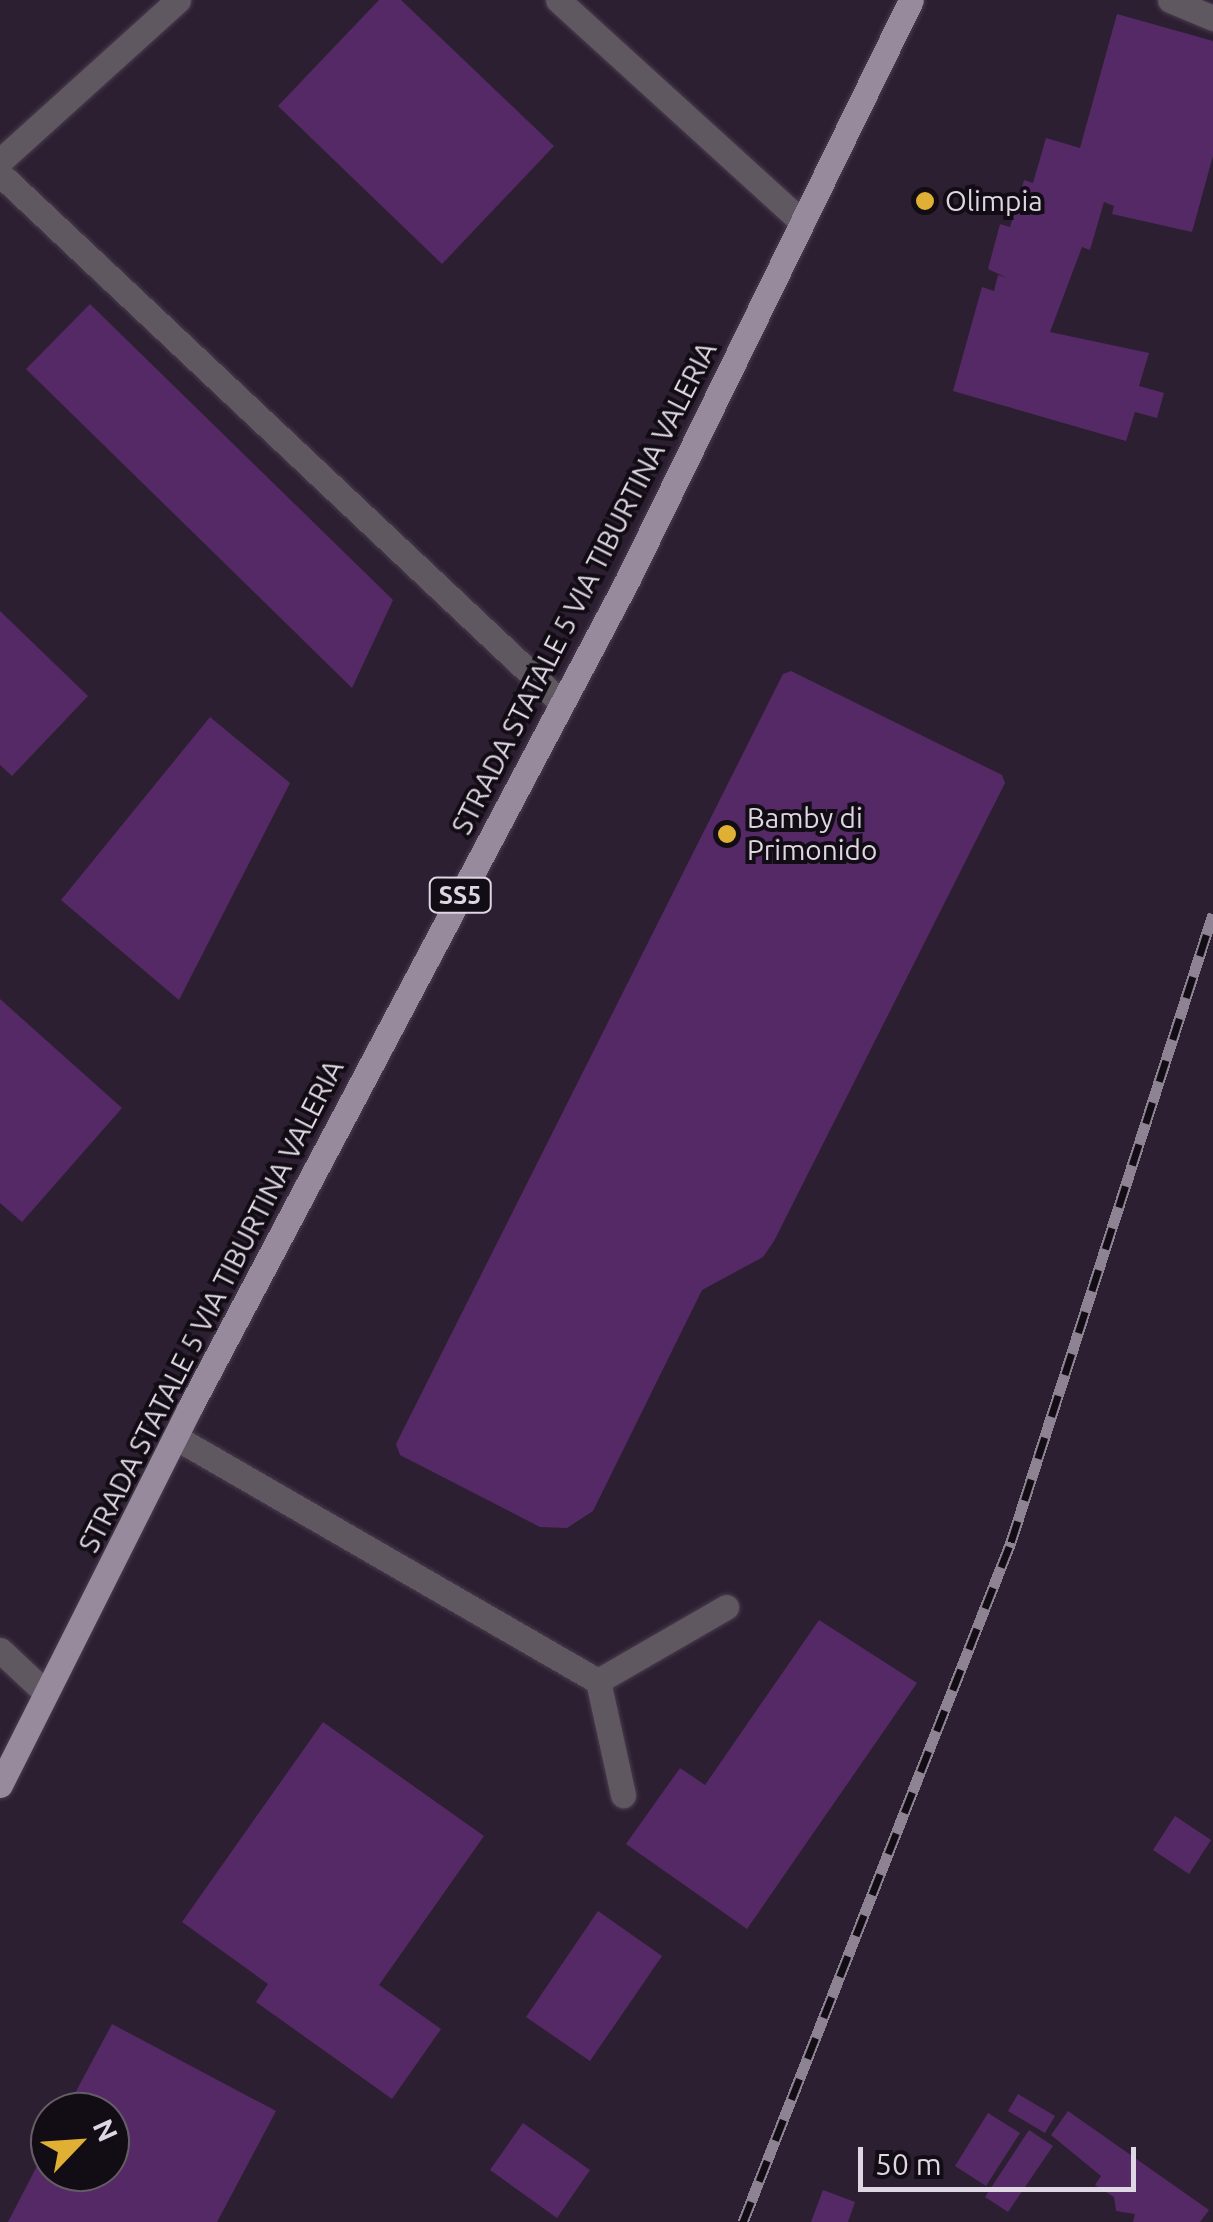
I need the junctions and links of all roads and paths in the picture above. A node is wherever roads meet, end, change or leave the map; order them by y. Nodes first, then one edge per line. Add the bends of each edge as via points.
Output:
1 (178, 0) edge
2 (558, 0) edge
3 (912, 0) edge
4 (1170, 0) edge
5 (1213, 18) edge
6 (0, 161) edge
7 (0, 174) edge
8 (802, 222) junction
9 (562, 702) junction
10 (175, 1437) junction
11 (726, 1607) dead end
12 (0, 1650) edge
13 (598, 1681) junction
14 (46, 1692) junction
15 (0, 1785) edge
16 (623, 1795) dead end

1 - 6 street
2 - 8 street
3 - 8 main road, STRADA STATALE 5 VIA TIBURTINA VALERIA / SS5
4 - 5 street
7 - 9 street
8 - 9 main road, STRADA STATALE 5 VIA TIBURTINA VALERIA / SS5
9 - 10 main road, STRADA STATALE 5 VIA TIBURTINA VALERIA / SS5
10 - 13 street
10 - 14 main road, STRADA STATALE 5 VIA TIBURTINA VALERIA / SS5
11 - 13 street
12 - 14 street
13 - 16 street
14 - 15 main road, STRADA STATALE 5 VIA TIBURTINA VALERIA / SS5

